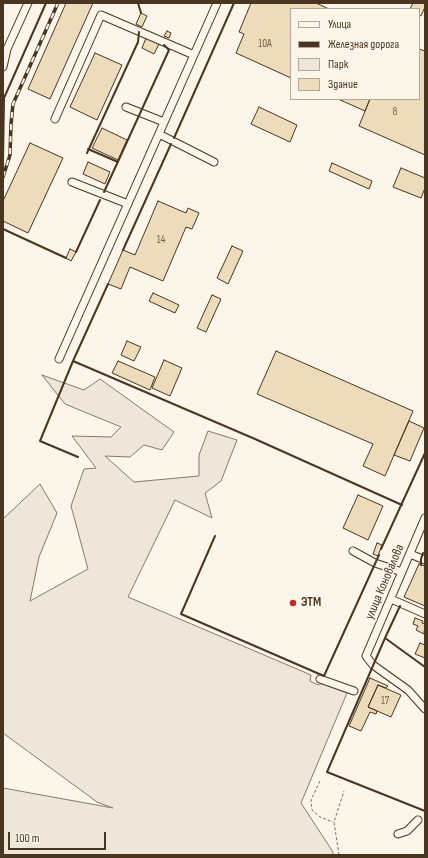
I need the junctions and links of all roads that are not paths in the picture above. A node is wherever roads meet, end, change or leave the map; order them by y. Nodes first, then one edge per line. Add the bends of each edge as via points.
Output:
1 (28, 3) edge
2 (217, 3) edge
3 (194, 55) junction
4 (3, 67) edge
5 (126, 107) dead end
6 (55, 120) dead end
7 (164, 122) junction
8 (159, 134) junction
9 (214, 162) dead end
10 (72, 182) dead end
11 (128, 204) junction
12 (59, 359) dead end
13 (425, 518) edge
14 (353, 551) dead end
15 (410, 554) junction
16 (425, 560) edge
17 (402, 572) junction
18 (391, 599) junction
19 (425, 614) edge
20 (320, 679) dead end
21 (354, 691) dead end
22 (425, 709) edge
23 (418, 820) dead end
24 (398, 834) dead end

1 - 4 street via 7,49
2 - 3 street
3 - 6 street via 101,15
3 - 7 street
5 - 7 street
7 - 8 street
8 - 9 street
8 - 11 street
10 - 11 street
11 - 12 street
13 - 15 street, улица Коновалова
14 - 17 street via 375,563
15 - 16 street
15 - 17 street, улица Коновалова
17 - 18 street, улица Коновалова
18 - 19 street
18 - 22 street, улица Коновалова via 366,656 373,665 408,690
20 - 21 street
23 - 24 street via 407,832

